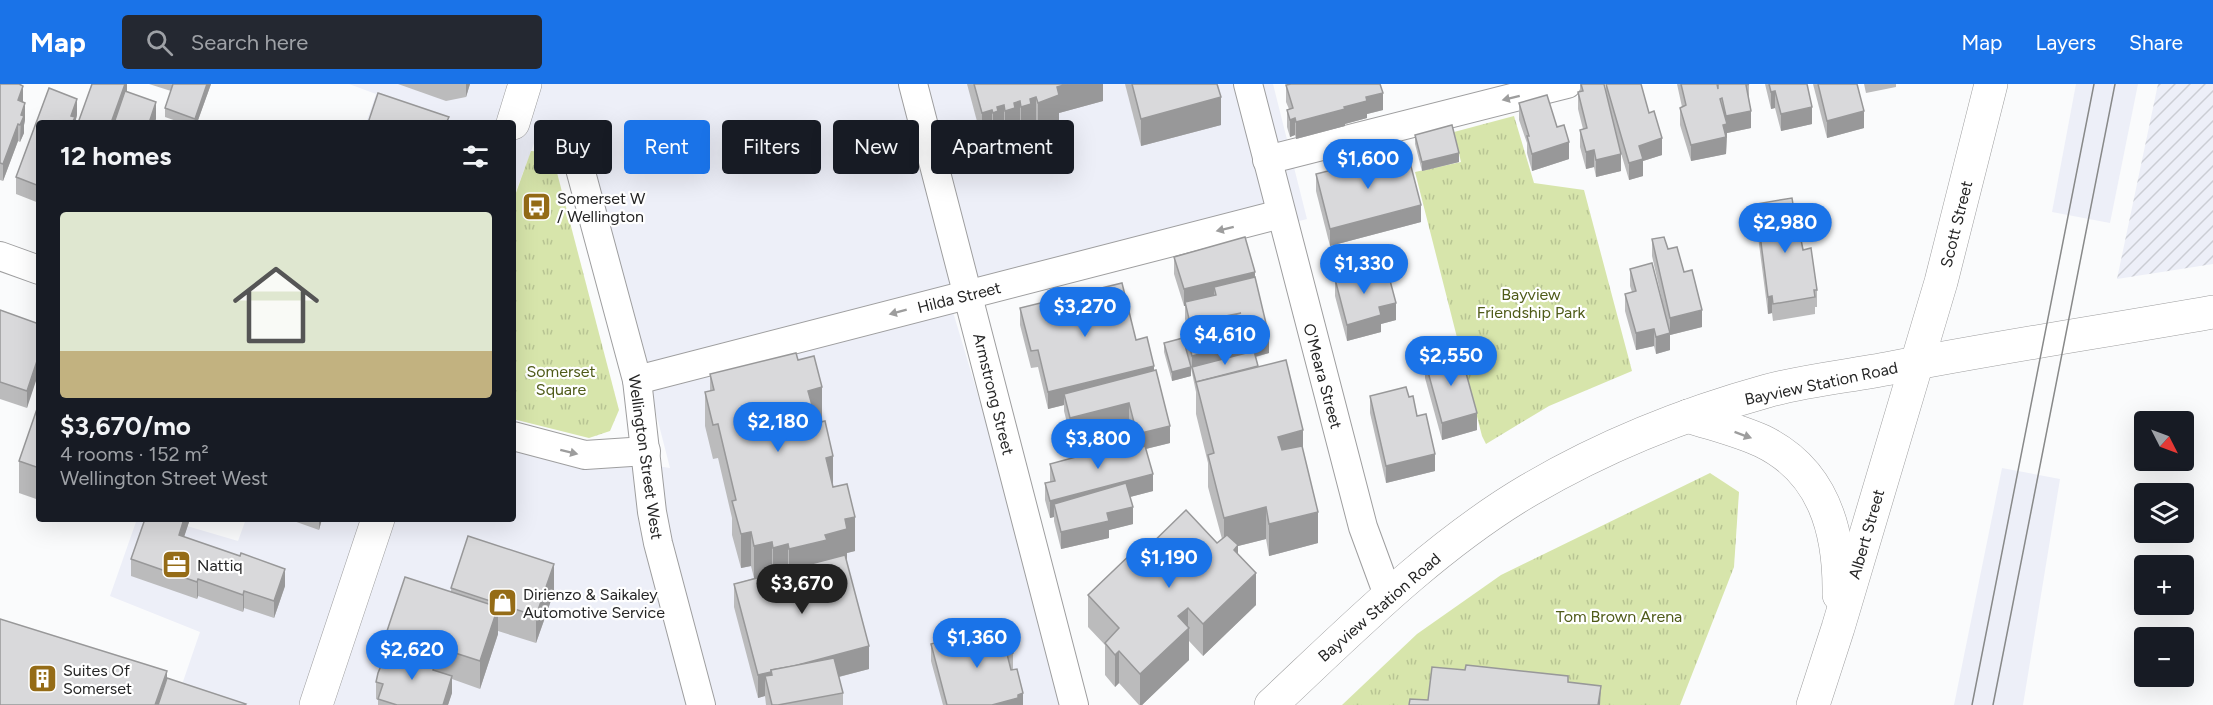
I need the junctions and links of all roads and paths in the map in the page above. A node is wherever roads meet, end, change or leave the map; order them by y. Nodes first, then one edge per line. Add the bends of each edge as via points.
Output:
1 (913, 84) edge
2 (1248, 84) edge
3 (1567, 84) edge
4 (1991, 84) edge
5 (525, 85) edge
6 (514, 120) edge
7 (1267, 160) junction
8 (581, 174) edge
9 (1281, 214) junction
10 (0, 256) edge
11 (36, 269) edge
12 (968, 294) junction
13 (2213, 312) edge
14 (1917, 363) junction
15 (637, 380) junction
16 (1688, 416) junction
17 (516, 437) edge
18 (646, 451) junction
19 (377, 522) edge
20 (1388, 595) junction
21 (1838, 628) junction
22 (316, 705) edge
23 (701, 705) edge
24 (1074, 705) edge
25 (1271, 705) edge
26 (1812, 705) edge

1 - 12 street, Armstrong Street
2 - 7 street, O'Meara Street
3 -> 7 street
4 - 14 main road, Scott Street
5 - 6 main road
7 - 9 street, O'Meara Street
8 - 15 street, Wellington Street West
9 -> 12 street, Hilda Street
9 - 20 street, O'Meara Street via 1363,527
10 - 11 street
12 -> 15 street, Hilda Street
12 - 24 street, Armstrong Street
13 - 14 main road, Bayview Station Road
14 - 16 main road, Bayview Station Road via 1768,390
14 - 21 main road, Albert Street
15 - 18 street, Wellington Street West
16 - 20 main road, Bayview Station Road via 1591,456 1527,491
16 -> 21 main road via 1762,441 1796,463 1814,486 1836,541
17 -> 18 street via 585,455
18 - 23 street, Wellington Street West via 658,543
19 - 22 main road
20 - 25 main road, Bayview Station Road
21 - 26 main road, Albert Street

